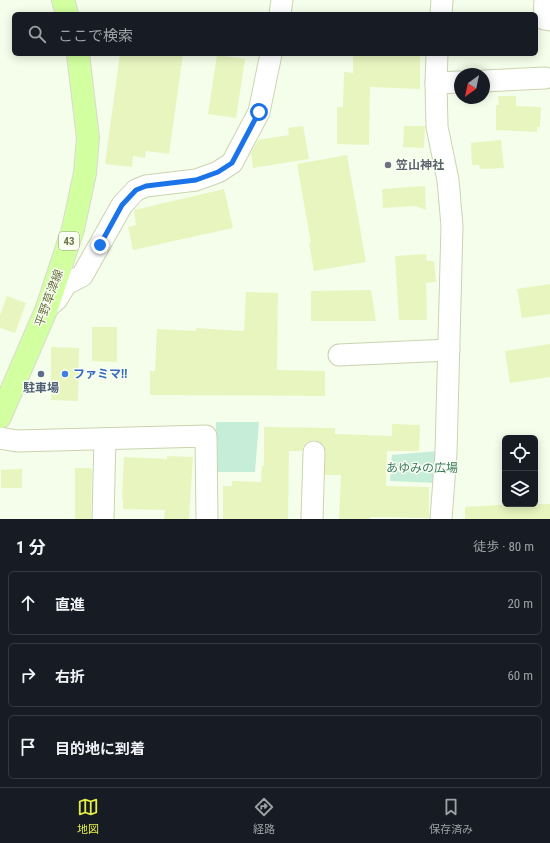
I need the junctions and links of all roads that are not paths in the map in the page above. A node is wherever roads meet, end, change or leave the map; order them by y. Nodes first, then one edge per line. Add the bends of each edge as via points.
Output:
1 (64, 0) edge
2 (282, 0) edge
3 (442, 0) edge
4 (545, 0) edge
5 (67, 12) edge
6 (280, 12) edge
7 (441, 12) edge
8 (550, 20) edge
9 (78, 56) edge
10 (271, 56) edge
11 (437, 56) edge
12 (545, 78) dead end
13 (490, 80) edge
14 (454, 82) edge
15 (436, 83) junction
16 (47, 308) junction
17 (449, 350) junction
18 (340, 355) dead end
19 (0, 417) edge
20 (0, 438) edge
21 (105, 439) junction
22 (314, 452) dead end
23 (103, 519) edge
24 (206, 519) edge
25 (312, 519) edge
26 (441, 519) edge

1 - 5 main road
2 - 6 street
3 - 7 street
4 - 8 street via 544,19
9 - 16 main road, 平野草津線 / 43 via 88,138 85,173 73,229
10 - 16 street via 259,112 232,163 218,172 196,180 146,186 136,190 122,205 82,276 66,284 57,300
11 - 15 street
12 - 13 street
14 - 15 street
15 - 17 street via 437,127 448,180 452,226
16 - 19 main road, 平野草津線 / 43
17 - 18 street
17 - 26 street
20 - 21 street via 18,441
21 - 23 street
21 - 24 street via 206,436
22 - 25 street

